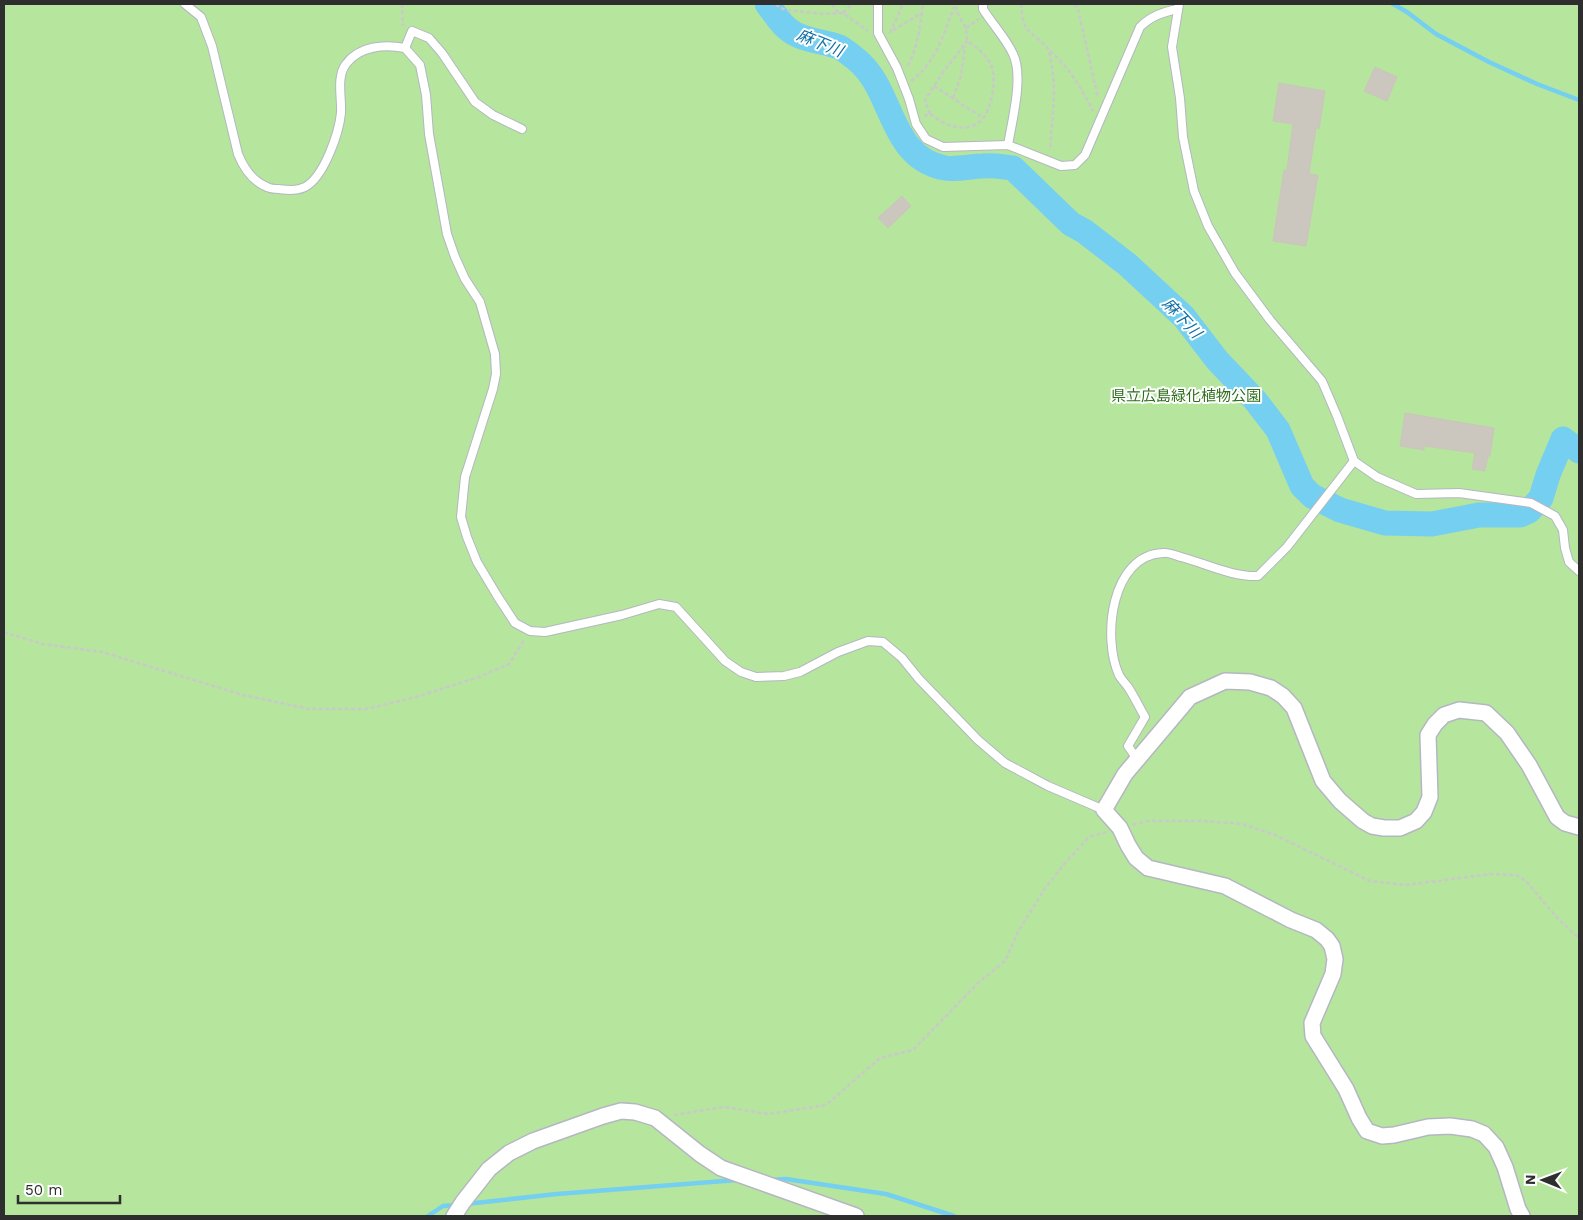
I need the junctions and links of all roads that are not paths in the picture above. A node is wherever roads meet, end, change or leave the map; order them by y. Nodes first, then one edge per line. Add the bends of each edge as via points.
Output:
1 (185, 4) edge
2 (878, 4) edge
3 (983, 4) edge
4 (1178, 6) edge
5 (405, 48) junction
6 (522, 129) dead end
7 (1008, 145) junction
8 (1354, 461) junction
9 (1579, 571) edge
10 (1137, 759) junction
11 (1104, 810) junction
12 (1579, 827) edge
13 (454, 1216) edge
14 (856, 1216) edge
15 (1522, 1216) edge

1 - 5 lane via 201,17 207,31 244,170 268,188 290,191 306,186 322,170 333,147 341,113 341,77 351,58 374,47
2 - 7 lane via 878,33 902,81 916,124 926,139 943,147
3 - 7 lane via 986,14 1014,54 1017,69 1016,100
4 - 7 lane via 1161,12 1140,27 1085,155 1075,165 1060,166
4 - 8 lane via 1172,47 1194,190 1208,226 1235,273 1322,381
5 - 6 lane via 412,31 429,38 474,102
5 - 11 lane via 420,65 447,234 465,279 480,302 495,354 493,389 465,477 461,517 477,562 516,623 530,631 545,632 660,604 676,607 725,662 756,677 800,672 868,641 882,642 902,658 978,740 1005,763
8 - 9 lane via 1377,477 1416,494 1459,493 1538,506 1555,516 1563,530 1569,562
8 - 10 lane via 1287,547 1258,576 1244,576 1164,552 1146,557 1130,569 1119,586 1112,614 1111,649 1119,676 1145,717 1128,746
10 - 11 street
10 - 12 street via 1190,697 1225,681 1250,682 1271,688 1294,708 1323,781 1340,801 1372,826 1400,828 1416,821 1430,797 1428,734 1434,724 1444,714 1472,710 1486,713 1507,733 1529,765 1557,817
11 - 15 street via 1120,828 1136,858 1148,868 1225,886 1316,930 1327,939 1335,959 1333,974 1312,1023 1313,1036 1368,1131 1382,1136 1450,1126 1484,1134 1496,1147
13 - 14 street via 489,1169 509,1153 533,1141 621,1111 655,1118 721,1168

